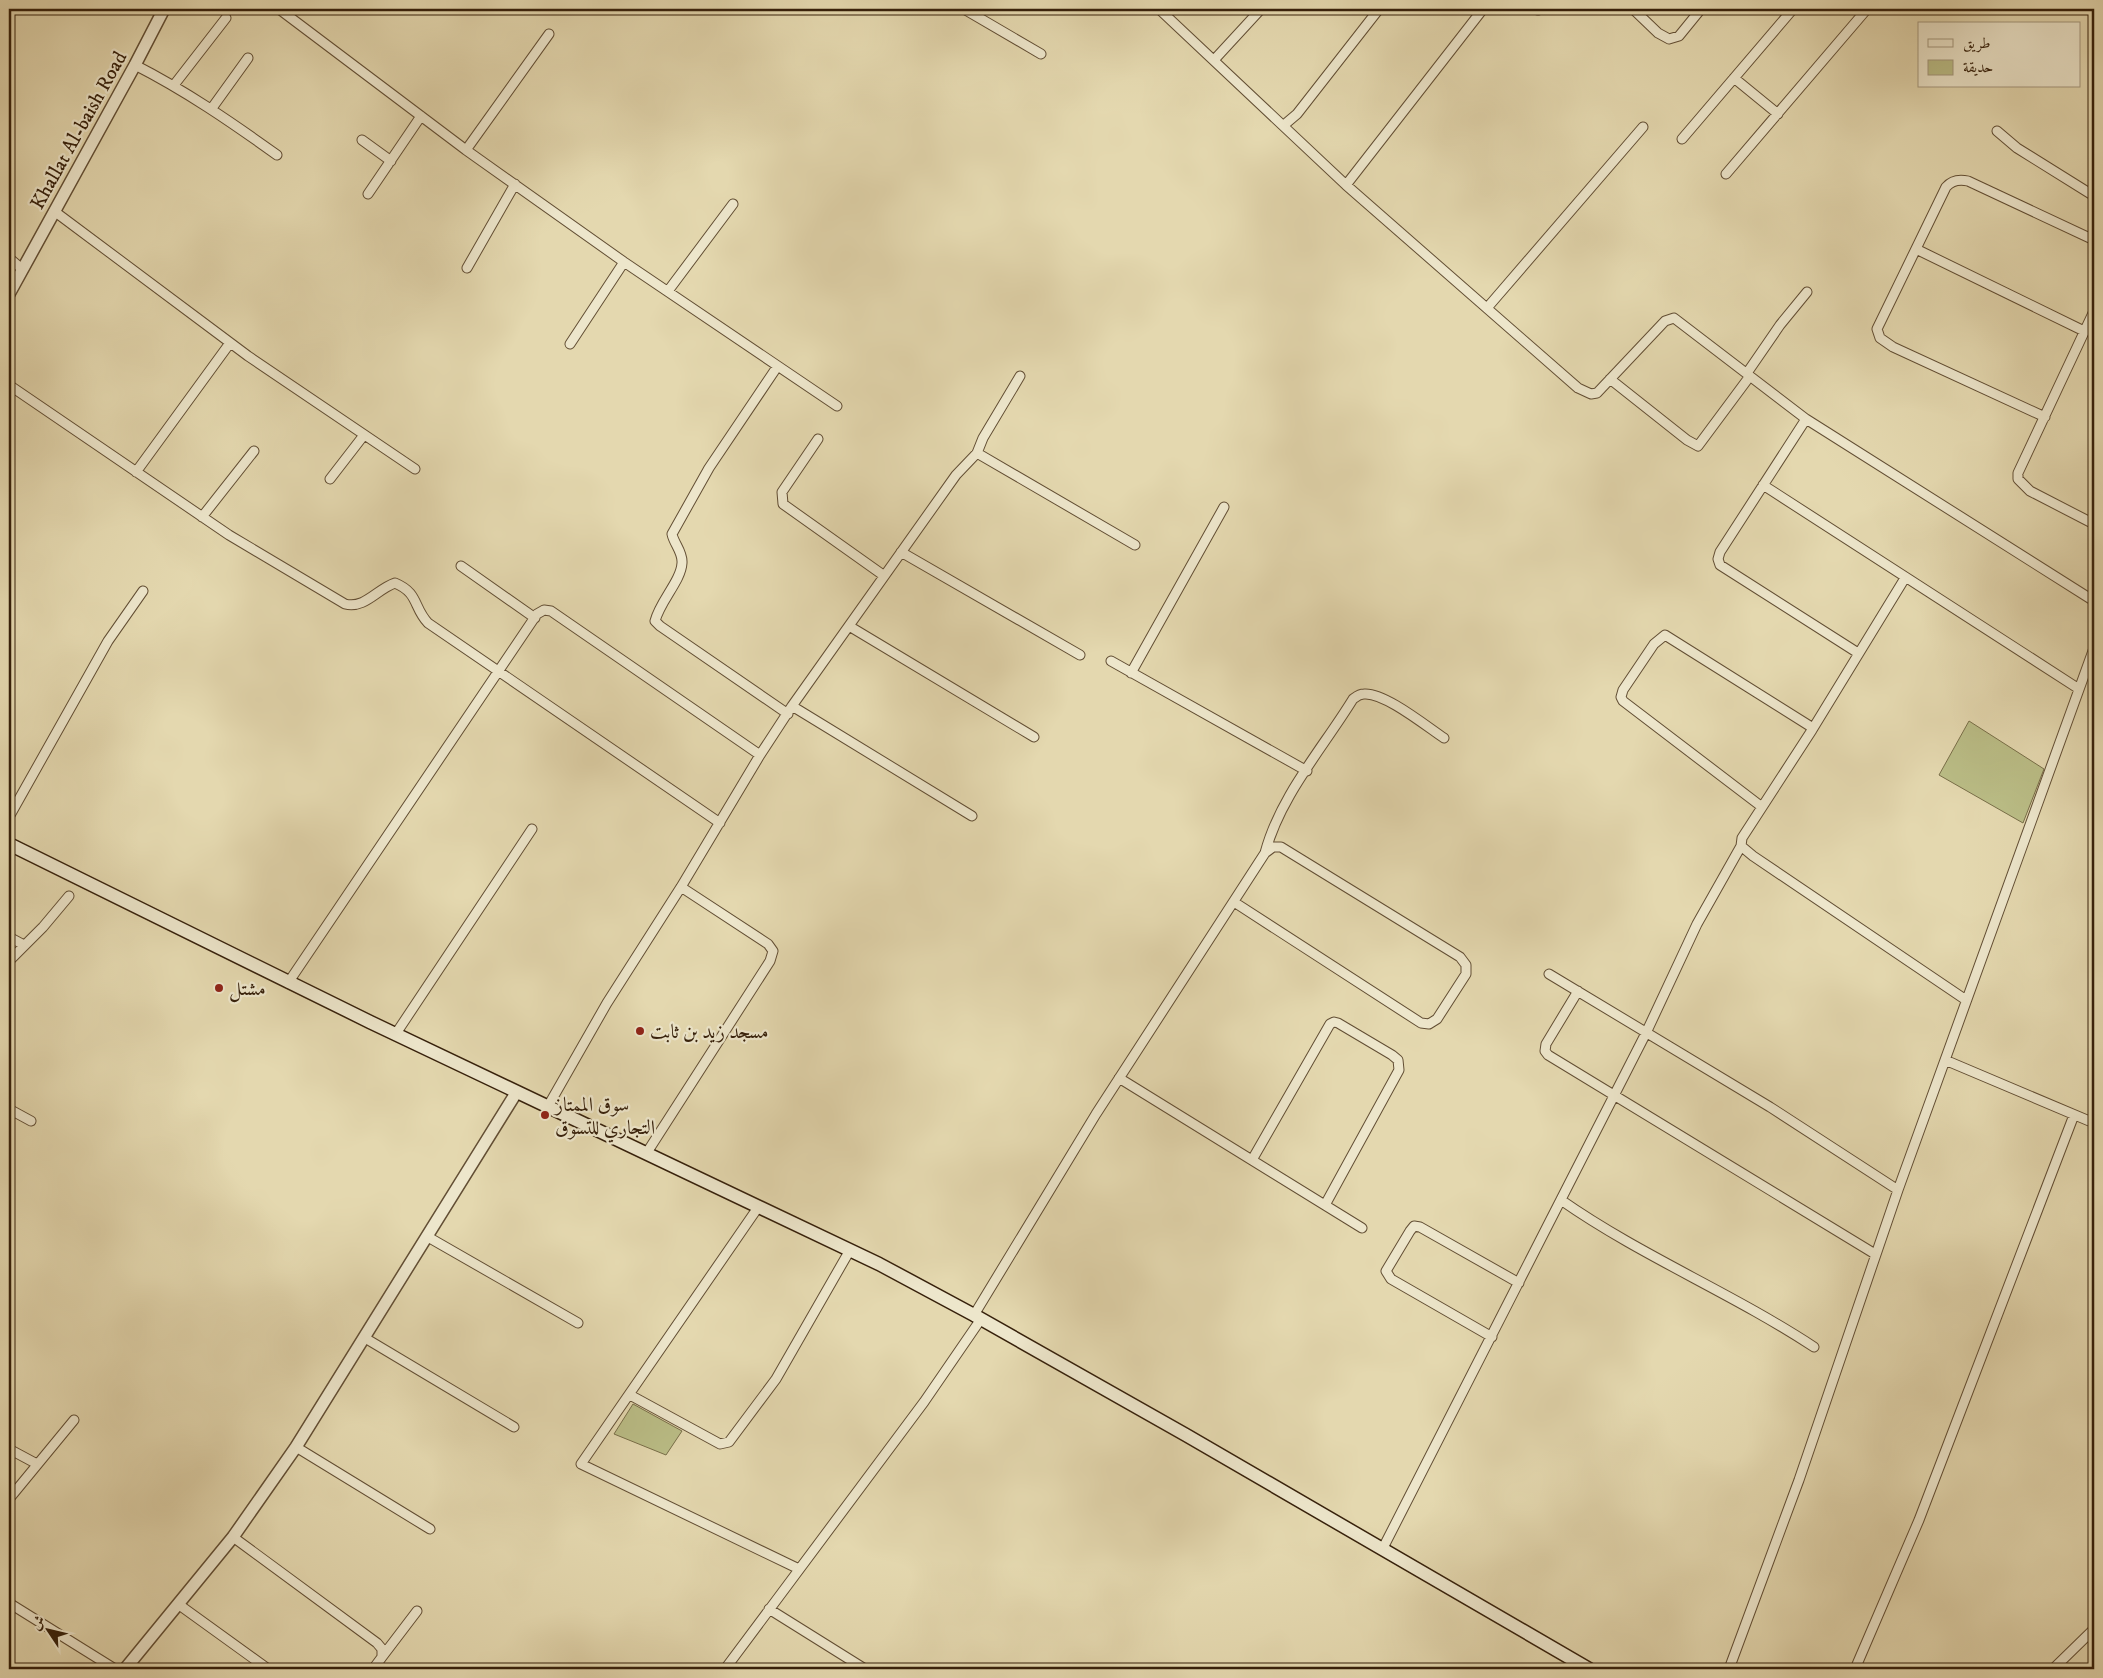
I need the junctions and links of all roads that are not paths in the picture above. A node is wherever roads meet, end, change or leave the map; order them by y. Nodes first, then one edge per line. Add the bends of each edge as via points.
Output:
1 (280, 9) edge
2 (498, 9) edge
3 (503, 9) edge
4 (964, 9) edge
5 (1159, 9) edge
6 (1261, 9) edge
7 (1379, 9) edge
8 (1483, 9) edge
9 (1633, 9) edge
10 (1701, 9) edge
11 (1793, 9) edge
12 (1867, 9) edge
13 (161, 10) edge
14 (226, 18) dead end
15 (549, 34) dead end
16 (1041, 54) dead end
17 (248, 58) dead end
18 (1214, 60) junction
19 (135, 66) junction
20 (1734, 78) junction
21 (174, 85) junction
22 (212, 108) junction
23 (1778, 114) junction
24 (421, 116) junction
25 (1284, 125) junction
26 (1643, 126) dead end
27 (1996, 131) dead end
28 (1682, 139) dead end
29 (362, 140) dead end
30 (466, 150) junction
31 (277, 155) dead end
32 (391, 161) junction
33 (1726, 174) dead end
34 (515, 184) junction
35 (1346, 185) junction
36 (368, 194) dead end
37 (2094, 196) edge
38 (733, 204) dead end
39 (54, 211) junction
40 (2094, 240) edge
41 (1916, 249) junction
42 (9, 258) edge
43 (624, 262) junction
44 (22, 268) junction
45 (467, 268) dead end
46 (668, 291) junction
47 (1807, 292) dead end
48 (9, 294) edge
49 (1487, 308) junction
50 (2094, 310) edge
51 (2084, 331) junction
52 (230, 343) junction
53 (570, 344) dead end
54 (777, 367) junction
55 (1749, 375) junction
56 (1020, 376) dead end
57 (1610, 379) junction
58 (9, 385) edge
59 (837, 406) dead end
60 (2045, 417) junction
61 (1806, 419) junction
62 (364, 435) junction
63 (818, 439) dead end
64 (254, 451) dead end
65 (977, 453) junction
66 (415, 469) dead end
67 (136, 472) junction
68 (330, 479) dead end
69 (1763, 485) junction
70 (1224, 507) dead end
71 (202, 517) junction
72 (2094, 524) edge
73 (1135, 545) dead end
74 (901, 552) junction
75 (461, 566) dead end
76 (883, 576) junction
77 (1905, 578) junction
78 (143, 591) dead end
79 (2094, 601) edge
80 (535, 618) junction
81 (849, 626) junction
82 (2094, 648) edge
83 (1858, 653) junction
84 (1080, 655) dead end
85 (1111, 661) dead end
86 (500, 673) junction
87 (1131, 673) junction
88 (2079, 689) junction
89 (790, 710) junction
90 (1813, 728) junction
91 (1034, 737) dead end
92 (1444, 738) dead end
93 (760, 754) junction
94 (1307, 771) junction
95 (1762, 807) junction
96 (972, 816) dead end
97 (9, 817) edge
98 (720, 823) junction
99 (532, 828) dead end
100 (9, 844) edge
101 (1741, 846) junction
102 (1265, 853) junction
103 (681, 887) junction
104 (69, 896) dead end
105 (1234, 902) junction
106 (9, 937) edge
107 (24, 945) junction
108 (9, 961) edge
109 (1549, 974) dead end
110 (288, 983) junction
111 (1578, 991) junction
112 (1966, 1000) junction
113 (1646, 1033) junction
114 (395, 1035) junction
115 (1944, 1060) junction
116 (1119, 1078) junction
117 (516, 1093) junction
118 (1613, 1096) junction
119 (548, 1108) junction
120 (9, 1110) edge
121 (2074, 1115) junction
122 (31, 1121) dead end
123 (2094, 1123) edge
124 (646, 1154) junction
125 (1252, 1160) junction
126 (1898, 1190) junction
127 (1561, 1200) junction
128 (1325, 1205) junction
129 (759, 1206) junction
130 (1362, 1228) dead end
131 (428, 1237) junction
132 (850, 1250) junction
133 (1875, 1254) junction
134 (1520, 1283) junction
135 (978, 1317) junction
136 (578, 1323) dead end
137 (1492, 1337) junction
138 (364, 1338) junction
139 (1814, 1347) dead end
140 (630, 1394) junction
141 (74, 1420) dead end
142 (514, 1427) dead end
143 (296, 1448) junction
144 (9, 1449) edge
145 (37, 1464) junction
146 (9, 1499) edge
147 (430, 1529) dead end
148 (233, 1537) junction
149 (1383, 1548) junction
150 (799, 1569) junction
151 (9, 1603) edge
152 (178, 1604) junction
153 (769, 1609) junction
154 (416, 1611) dead end
155 (2094, 1629) edge
156 (382, 1657) junction
157 (116, 1669) edge
158 (125, 1669) edge
159 (268, 1669) edge
160 (373, 1669) edge
161 (725, 1669) edge
162 (865, 1669) edge
163 (1589, 1669) edge
164 (1730, 1669) edge
165 (1856, 1669) edge
166 (2053, 1669) edge

1 - 24 street
2 - 3 street
4 - 16 street
5 - 18 street
6 - 18 street
7 - 25 street via 1297,114
8 - 35 street
9 - 10 street via 1669,39 1679,36
11 - 20 street
12 - 23 street
13 - 19 street, Khallat Al-baish Road
14 - 21 street
15 - 30 street
17 - 22 street
18 - 25 street
19 - 21 street
19 - 39 street, Khallat Al-baish Road
20 - 23 street
20 - 28 street
21 - 22 street
22 - 31 street
23 - 33 street
24 - 30 street
24 - 32 street
25 - 35 street
26 - 49 street
27 - 37 street via 2017,148
29 - 32 street
30 - 34 street
32 - 36 street
34 - 43 street
34 - 45 street
35 - 49 street
38 - 46 street
39 - 44 street, Khallat Al-baish Road
39 - 52 street
40 - 41 street via 1968,180 1959,179 1946,187
41 - 51 street
41 - 60 street via 1877,328 1880,338 1893,347
42 - 44 street
43 - 46 street
43 - 53 street
44 - 48 street, Khallat Al-baish Road
46 - 54 street
47 - 55 street via 1780,325
49 - 57 street via 1578,388 1594,394
50 - 51 street
51 - 60 street
52 - 62 street
52 - 67 street
54 - 59 street
54 - 89 street via 708,468 672,534 682,554 682,564 658,609 656,620 660,626
55 - 57 street via 1668,318
55 - 57 street via 1698,446
55 - 61 street
56 - 65 street
58 - 67 street
60 - 72 street via 2018,473 2020,483 2037,496
61 - 69 street
61 - 79 street
62 - 66 street
62 - 68 street
63 - 76 street via 782,492 784,504
64 - 71 street
65 - 73 street
65 - 74 street via 956,475
67 - 71 street
69 - 77 street
69 - 83 street via 1720,552 1720,565
70 - 87 street
71 - 86 street via 345,604 362,604 384,586 395,583 406,588 413,594 421,615 428,623
74 - 76 street
74 - 84 street
75 - 80 street
76 - 81 street
77 - 83 street
77 - 88 street
78 - 97 street via 108,641
80 - 86 street
80 - 93 street via 544,610 551,611
81 - 89 street
81 - 91 street
82 - 88 street
83 - 90 street
85 - 87 street
86 - 98 street
86 - 110 street
87 - 94 street
88 - 112 street
89 - 93 street
89 - 96 street
90 - 95 street
90 - 95 street via 1665,635 1654,644 1623,690 1621,697 1624,702
92 - 94 street via 1390,703 1373,695 1359,694
93 - 98 street
94 - 102 street via 1275,823
95 - 101 street via 1742,838
98 - 103 street
99 - 114 street
100 - 110 main road
101 - 112 street
101 - 113 street via 1697,924
102 - 105 street
102 - 105 street via 1273,847 1281,847 1460,957 1466,965 1466,974 1437,1019 1429,1024 1421,1022
103 - 119 street via 606,1002
103 - 124 street via 768,944 772,951 770,961
104 - 107 street
105 - 116 street
106 - 107 street
107 - 108 street
109 - 111 street
110 - 114 main road
111 - 113 street
111 - 118 street via 1545,1051
112 - 115 street
113 - 118 street
113 - 126 street via 1770,1107
114 - 117 main road
115 - 121 street
115 - 126 street
116 - 125 street
116 - 135 street
117 - 119 main road
117 - 131 street
118 - 127 street
118 - 133 street
119 - 124 main road
120 - 122 street
121 - 123 street
121 - 165 street via 1922,1511
124 - 129 main road
125 - 128 street
125 - 128 street via 1330,1024 1338,1023 1392,1055 1398,1060 1399,1070
126 - 133 street
127 - 134 street
127 - 139 street
128 - 130 street
129 - 132 main road
129 - 140 street
131 - 136 street
131 - 138 street
132 - 135 main road
132 - 140 street via 776,1379 729,1442 720,1444
133 - 164 street via 1799,1480
134 - 137 street
134 - 137 street via 1420,1226 1414,1226 1410,1231 1386,1271 1391,1279
135 - 149 main road
135 - 150 street via 924,1402
137 - 149 street
138 - 142 street
138 - 143 street
140 - 150 street via 581,1464
141 - 145 street
143 - 147 street
143 - 148 street
144 - 145 street
145 - 146 street
148 - 152 street
148 - 156 street via 377,1643
149 - 163 main road
150 - 153 street
151 - 157 street
152 - 158 street
152 - 159 street
153 - 161 street
153 - 162 street
154 - 156 street
155 - 166 street
156 - 160 street

